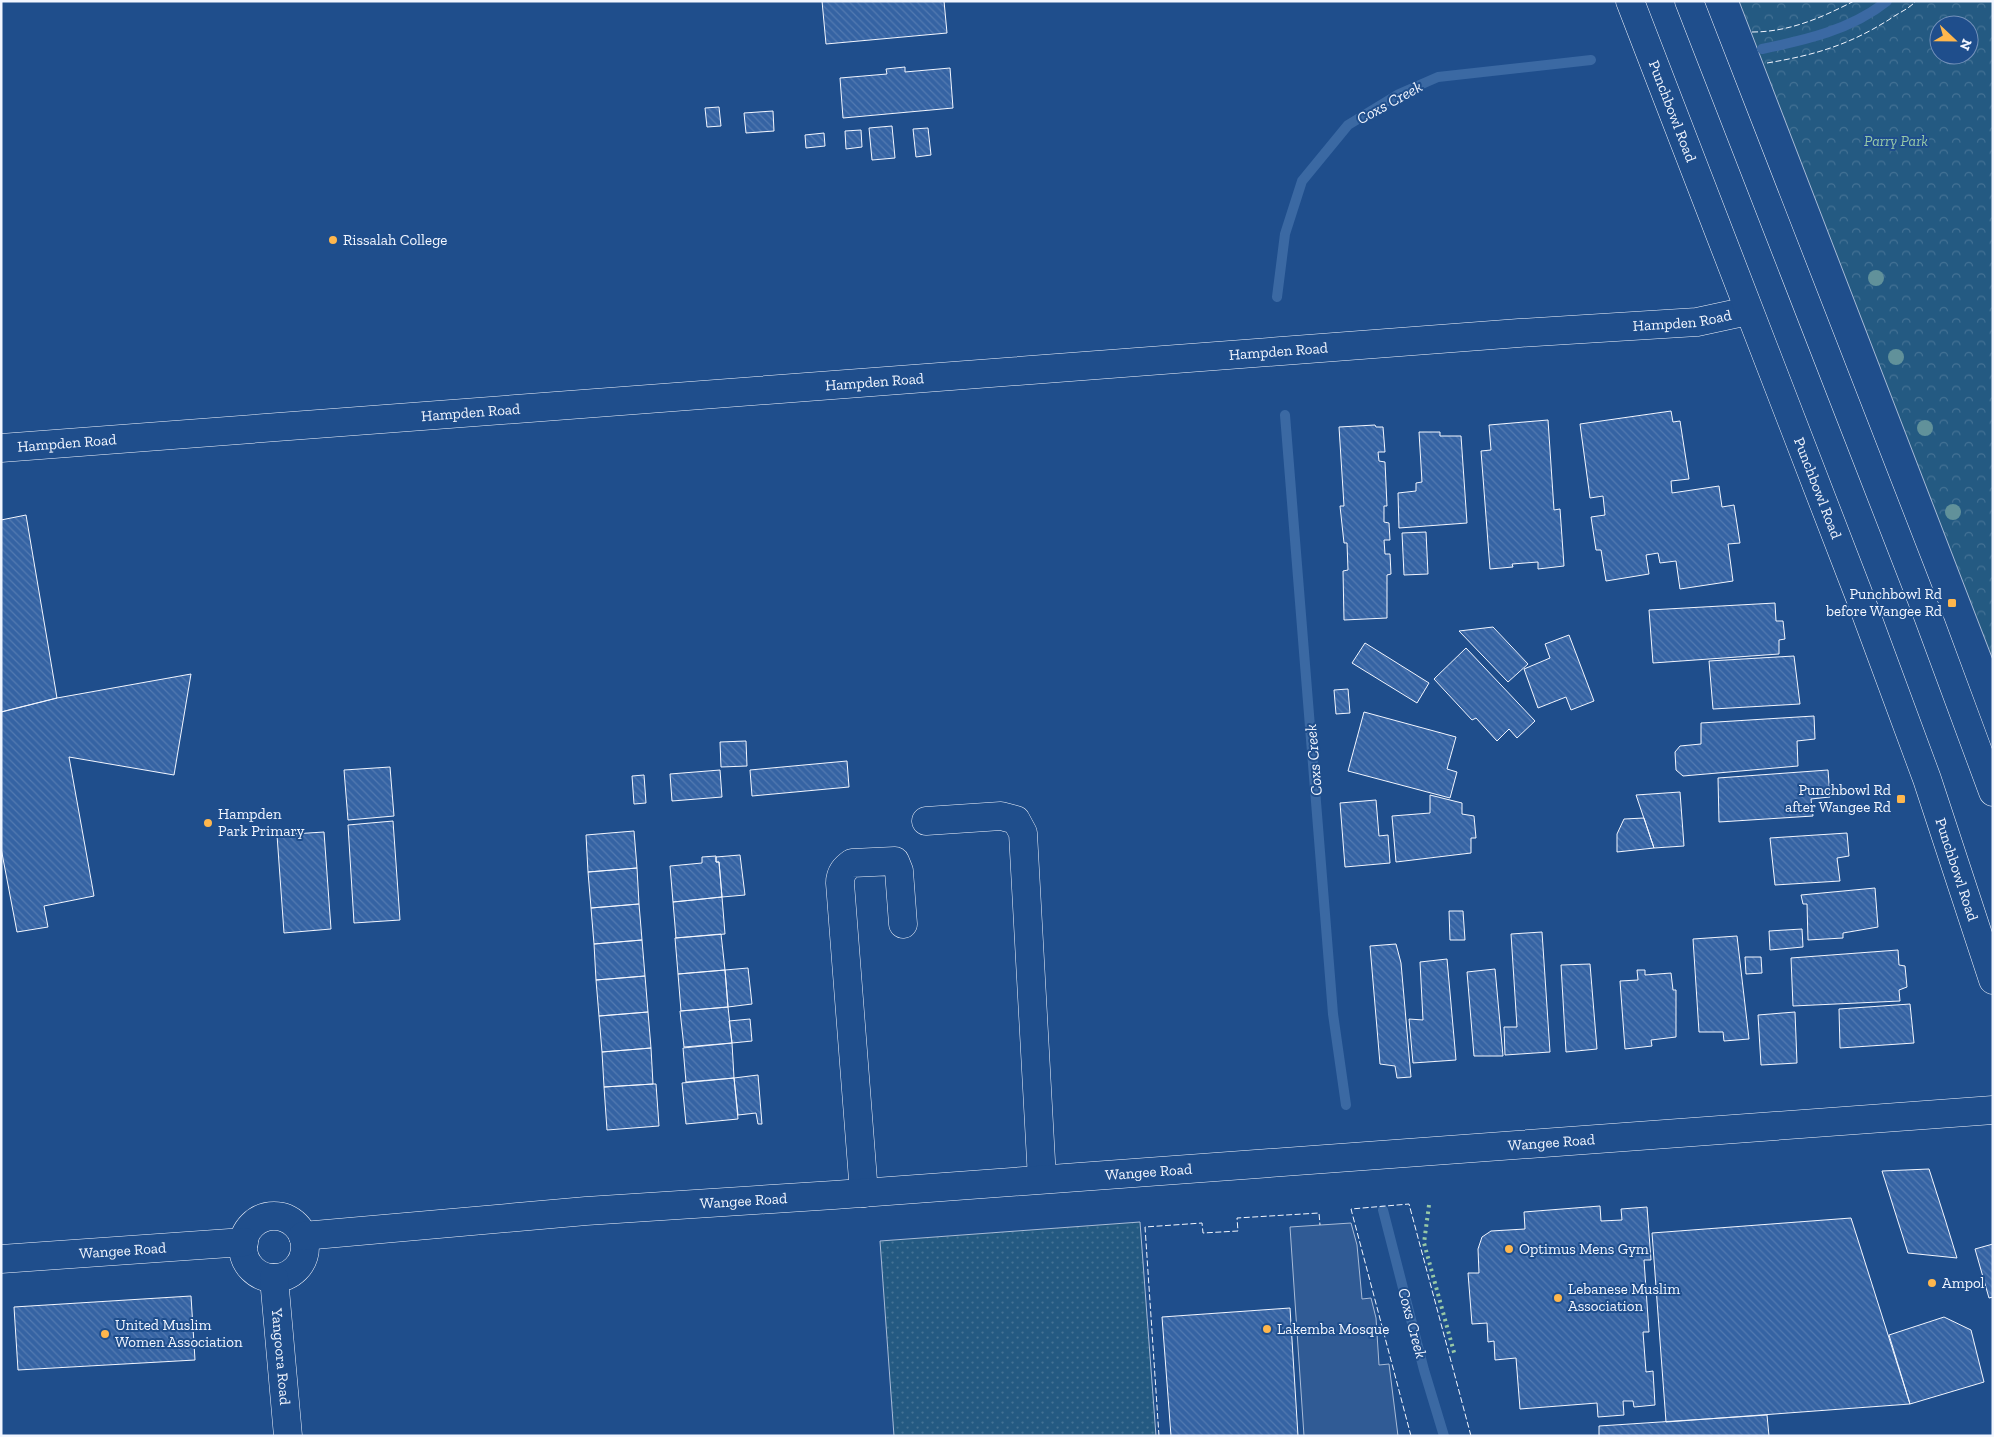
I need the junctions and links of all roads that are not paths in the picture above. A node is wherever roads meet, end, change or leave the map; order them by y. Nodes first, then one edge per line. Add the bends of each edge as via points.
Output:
1 (1630, 1) edge
2 (1689, 1) edge
3 (1748, 311) junction
4 (1, 448) edge
5 (1993, 792) edge
6 (926, 821) dead end
7 (903, 924) dead end
8 (1993, 980) edge
9 (1993, 1110) edge
10 (1042, 1179) junction
11 (864, 1193) junction
12 (303, 1236) junction
13 (244, 1242) junction
14 (1, 1259) edge
15 (274, 1278) junction
16 (288, 1436) edge

1 - 3 street, Punchbowl Road
2 - 5 street
3 - 4 street, Hampden Road via 1697,322
3 - 8 street, Punchbowl Road via 1927,779
6 - 10 street via 1001,816 1016,820 1023,833
7 - 11 street via 899,871 895,861 852,863 842,872 840,883
9 - 10 street, Wangee Road
10 - 11 street, Wangee Road
11 - 12 street, Wangee Road via 586,1211
12 - 13 street via 291,1221 272,1216 254,1224
12 - 15 street via 305,1246 300,1265 293,1272
13 - 14 street, Wangee Road
13 - 15 street via 250,1267 265,1277
15 - 16 street, Yangoora Road

